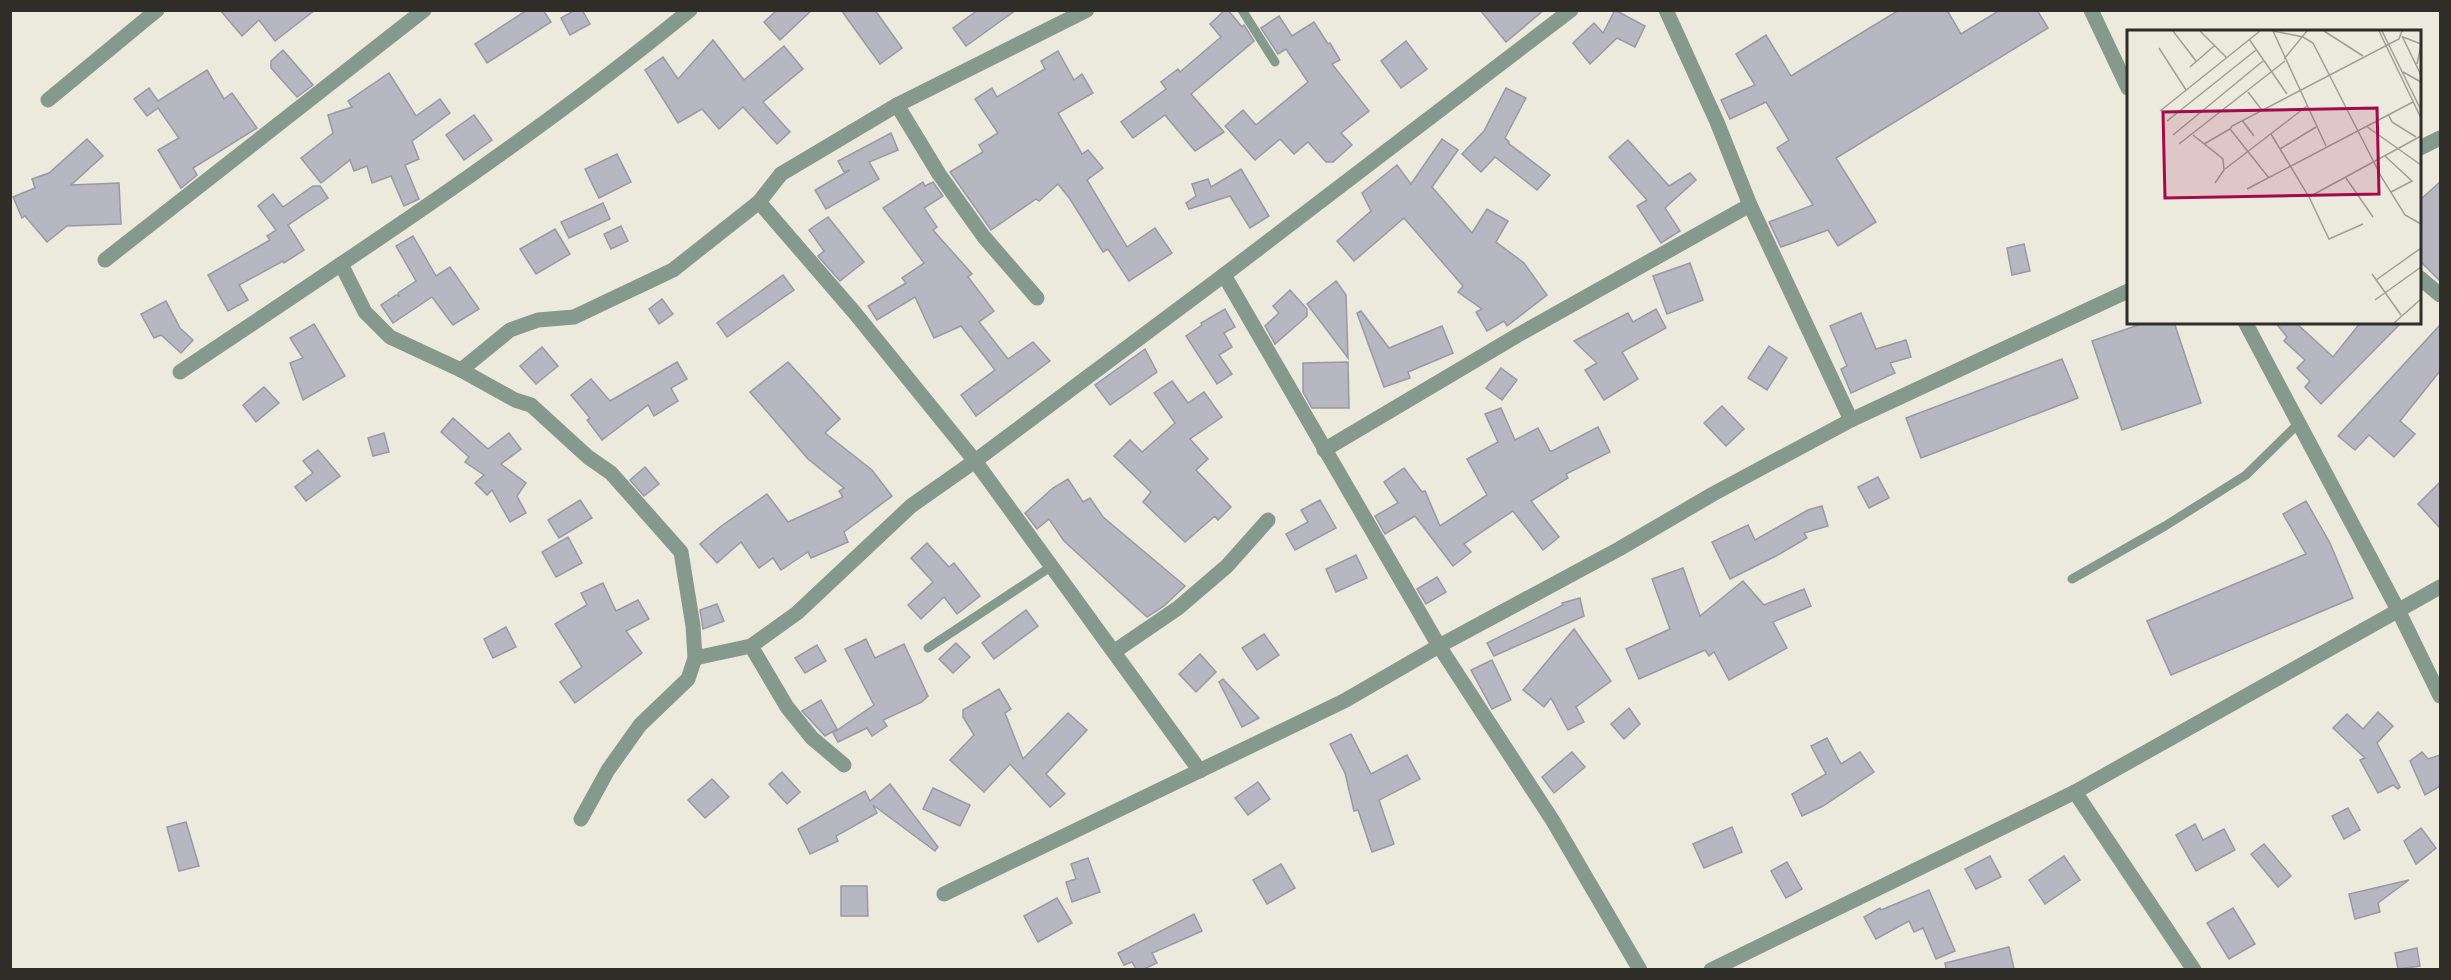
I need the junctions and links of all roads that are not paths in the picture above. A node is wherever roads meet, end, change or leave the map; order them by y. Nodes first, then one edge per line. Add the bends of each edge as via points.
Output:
1 (157, 10) edge
2 (424, 10) edge
3 (690, 10) edge
4 (1087, 10) edge
5 (1242, 10) edge
6 (1571, 10) edge
7 (1666, 10) edge
8 (2091, 10) edge
9 (1275, 62) dead end
10 (2127, 86) edge
11 (48, 100) dead end
12 (897, 105) junction
13 (2440, 138) edge
14 (2421, 148) edge
15 (759, 202) junction
16 (1750, 205) junction
17 (105, 260) dead end
18 (341, 264) junction
19 (1224, 274) junction
20 (2421, 279) edge
21 (2127, 291) edge
22 (2440, 296) edge
23 (1037, 298) dead end
24 (2246, 324) edge
25 (461, 370) junction
26 (180, 372) dead end
27 (1851, 420) junction
28 (2299, 423) junction
29 (1324, 450) junction
30 (975, 461) junction
31 (1268, 520) dead end
32 (1052, 566) junction
33 (2072, 579) dead end
34 (2440, 587) edge
35 (2398, 610) junction
36 (751, 646) junction
37 (1439, 646) junction
38 (928, 648) dead end
39 (1115, 651) junction
40 (695, 658) junction
41 (2440, 696) edge
42 (844, 765) dead end
43 (1200, 771) junction
44 (2075, 792) junction
45 (581, 819) dead end
46 (944, 894) dead end
47 (1640, 969) edge
48 (1711, 969) edge
49 (2194, 969) edge

1 - 11 street
2 - 17 street
3 - 18 street via 610,76
4 - 12 street
5 - 9 lane
6 - 19 street
7 - 16 street
8 - 10 street
12 - 15 street via 781,174
12 - 23 street via 984,237
13 - 14 street
15 - 25 street via 673,270 574,317 538,320 510,330
15 - 30 street
16 - 27 street
16 - 29 street
18 - 25 street via 365,312 390,337
18 - 26 street
19 - 29 street
19 - 30 street
20 - 22 street
21 - 27 street
24 - 28 street
25 - 40 street via 531,405 611,473 681,552
27 - 37 street
28 - 33 lane via 2246,475
28 - 35 street
29 - 37 street
30 - 32 street
30 - 36 street via 911,506 796,613
31 - 39 street via 1227,566 1178,608
32 - 38 lane
32 - 39 street
34 - 35 street
35 - 41 street
35 - 44 street
36 - 40 street
36 - 42 street via 787,707 812,738
37 - 43 street via 1344,701
37 - 47 street via 1553,821
39 - 43 street
40 - 45 street via 688,679 640,725 614,761
43 - 46 street
44 - 48 street
44 - 49 street

